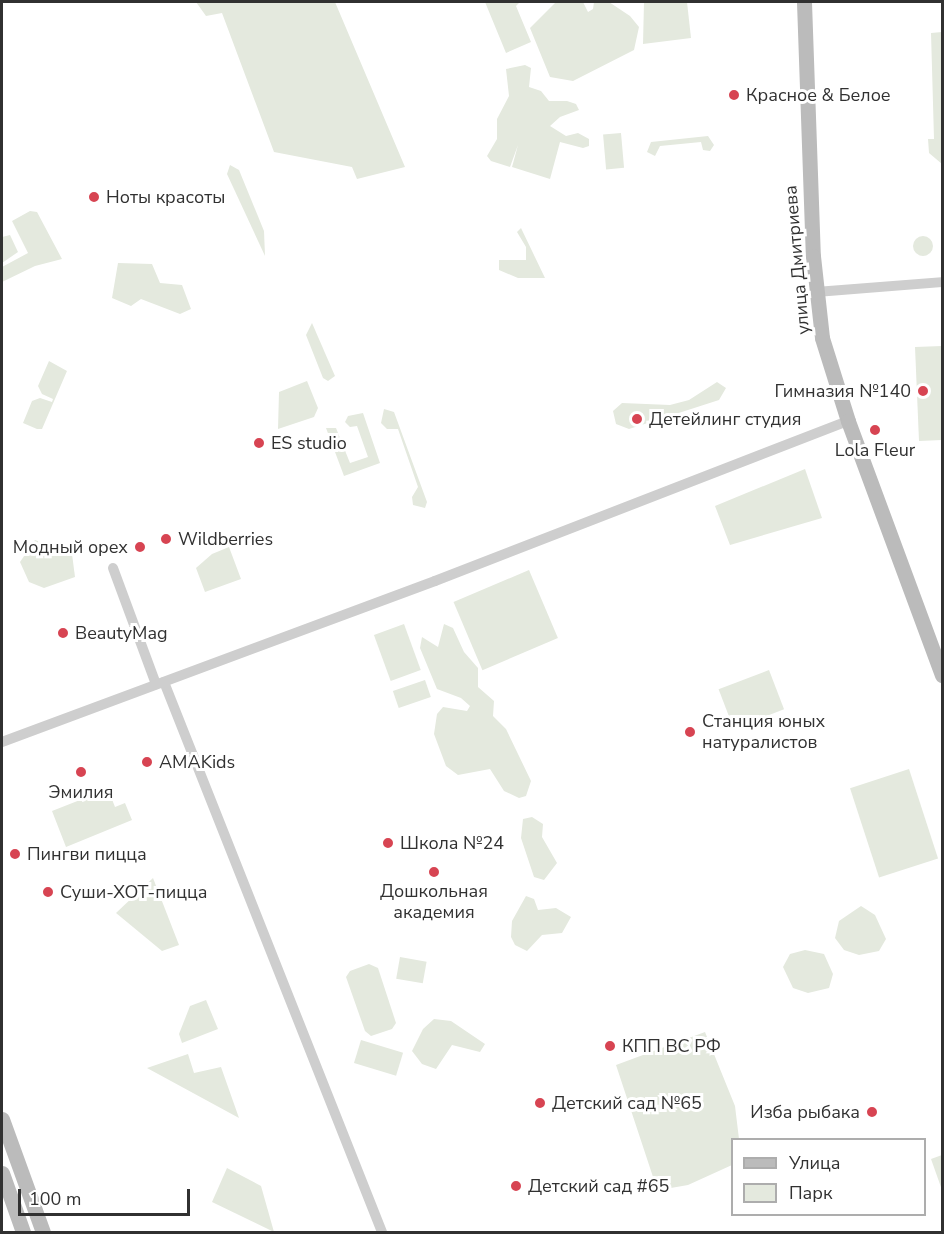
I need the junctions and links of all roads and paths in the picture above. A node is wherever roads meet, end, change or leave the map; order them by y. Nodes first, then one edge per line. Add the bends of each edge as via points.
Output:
1 (804, 2) edge
2 (942, 282) edge
3 (816, 292) junction
4 (848, 421) junction
5 (113, 568) dead end
6 (942, 675) edge
7 (160, 683) junction
8 (2, 742) edge
9 (2, 1119) edge
10 (2, 1173) edge
11 (23, 1233) edge
12 (44, 1233) edge
13 (382, 1233) edge

1 - 3 main road, улица Дмитриева
2 - 3 street
3 - 4 main road, улица Дмитриева via 822,338
4 - 6 main road, улица Дмитриева
4 - 7 street
5 - 7 street
7 - 8 street
7 - 13 street
9 - 12 main road
10 - 11 main road

